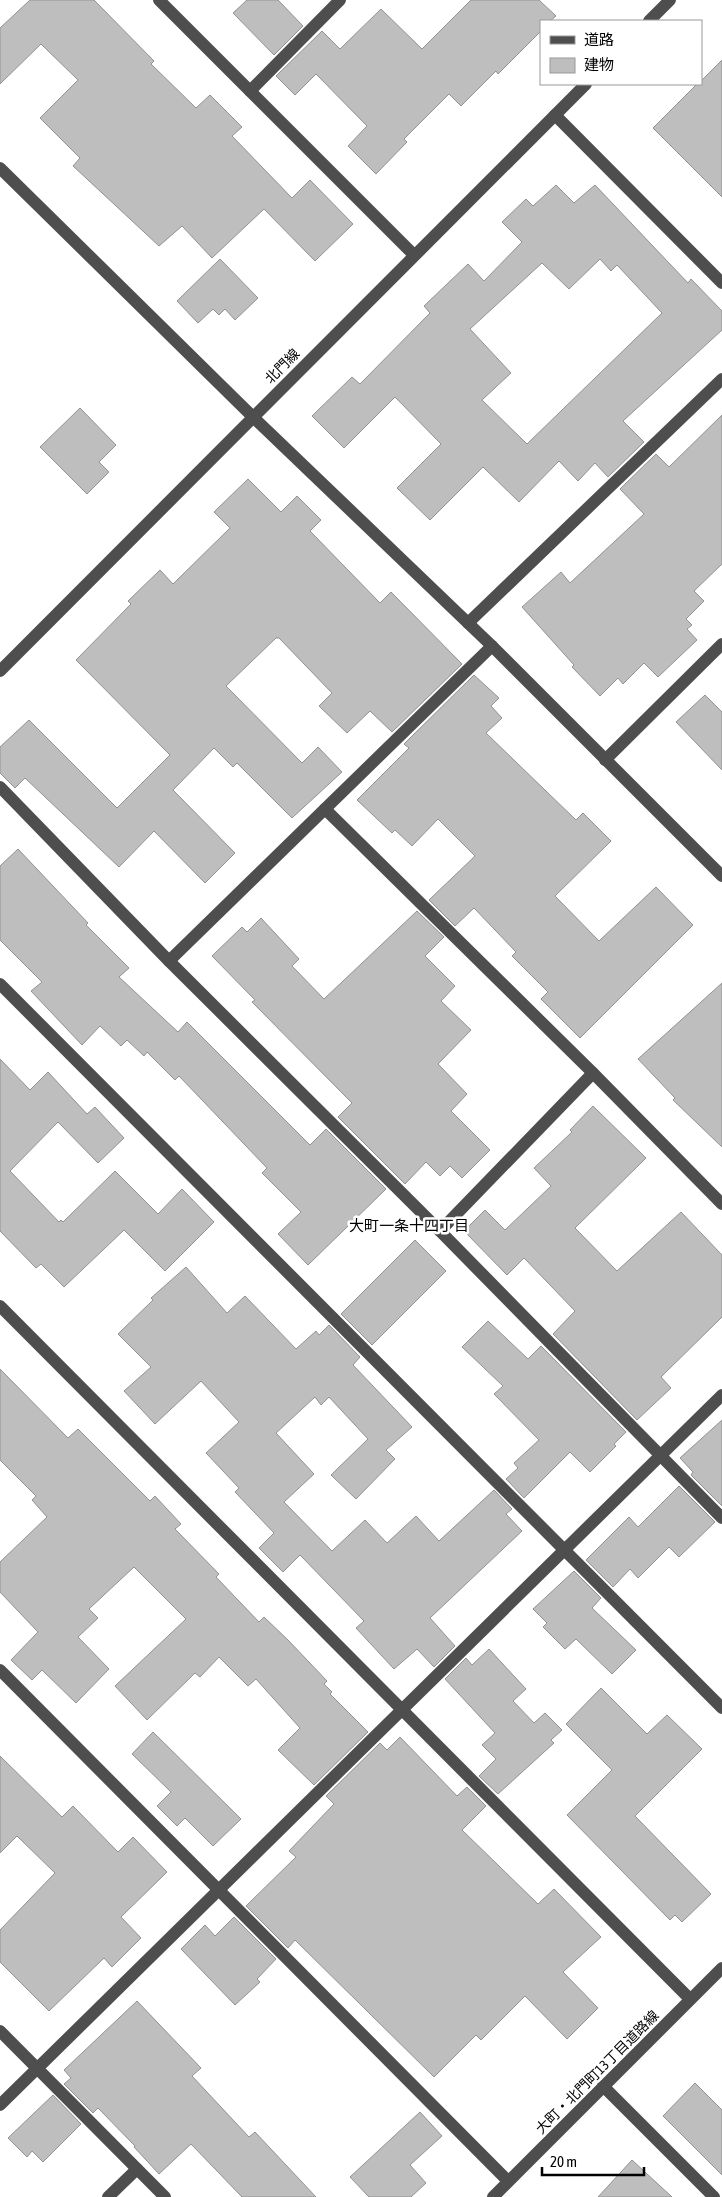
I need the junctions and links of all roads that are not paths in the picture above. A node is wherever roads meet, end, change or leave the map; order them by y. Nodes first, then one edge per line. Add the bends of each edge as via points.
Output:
1 (159, 0) edge
2 (340, 0) edge
3 (664, 2) edge
4 (650, 20) edge
5 (585, 85) edge
6 (250, 91) junction
7 (555, 115) junction
8 (0, 168) edge
9 (414, 256) junction
10 (722, 283) edge
11 (722, 379) edge
12 (253, 417) junction
13 (468, 623) junction
14 (722, 644) edge
15 (492, 646) junction
16 (3, 663) edge
17 (605, 760) junction
18 (0, 787) edge
19 (325, 809) junction
20 (722, 876) edge
21 (169, 961) junction
22 (0, 984) edge
23 (593, 1073) junction
24 (722, 1204) edge
25 (440, 1231) junction
26 (0, 1306) edge
27 (722, 1395) edge
28 (660, 1457) junction
29 (722, 1518) edge
30 (566, 1549) junction
31 (0, 1670) edge
32 (722, 1708) edge
33 (401, 1711) junction
34 (218, 1889) junction
35 (722, 1968) edge
36 (690, 1999) junction
37 (0, 2032) edge
38 (37, 2068) junction
39 (603, 2086) junction
40 (0, 2106) edge
41 (136, 2169) junction
42 (508, 2181) junction
43 (108, 2197) edge
44 (165, 2197) edge
45 (493, 2197) edge
46 (714, 2197) edge

1 - 6 street
2 - 6 street
3 - 4 street
5 - 7 street, 北門線
6 - 9 street
7 - 9 street, 北門線
7 - 10 street
8 - 12 street
9 - 12 street, 北門線
11 - 13 street
12 - 13 street
12 - 16 street, 北門線
13 - 15 street
14 - 17 street
15 - 17 street
15 - 19 street
17 - 20 street
18 - 21 street
19 - 21 street
19 - 23 street
21 - 25 street
22 - 30 street
23 - 24 street
23 - 25 street
25 - 28 street
26 - 33 street
27 - 28 street
28 - 29 street
28 - 30 street
30 - 32 street
30 - 33 street
31 - 34 street
33 - 34 street
33 - 36 street
34 - 38 street
34 - 42 street
35 - 36 street, 大町・北門町13丁目道路線
36 - 39 street, 大町・北門町13丁目道路線
37 - 38 street
38 - 40 street
38 - 41 street
39 - 42 street, 大町・北門町13丁目道路線
39 - 46 street
41 - 43 street
41 - 44 street
42 - 45 street, 大町・北門町13丁目道路線

